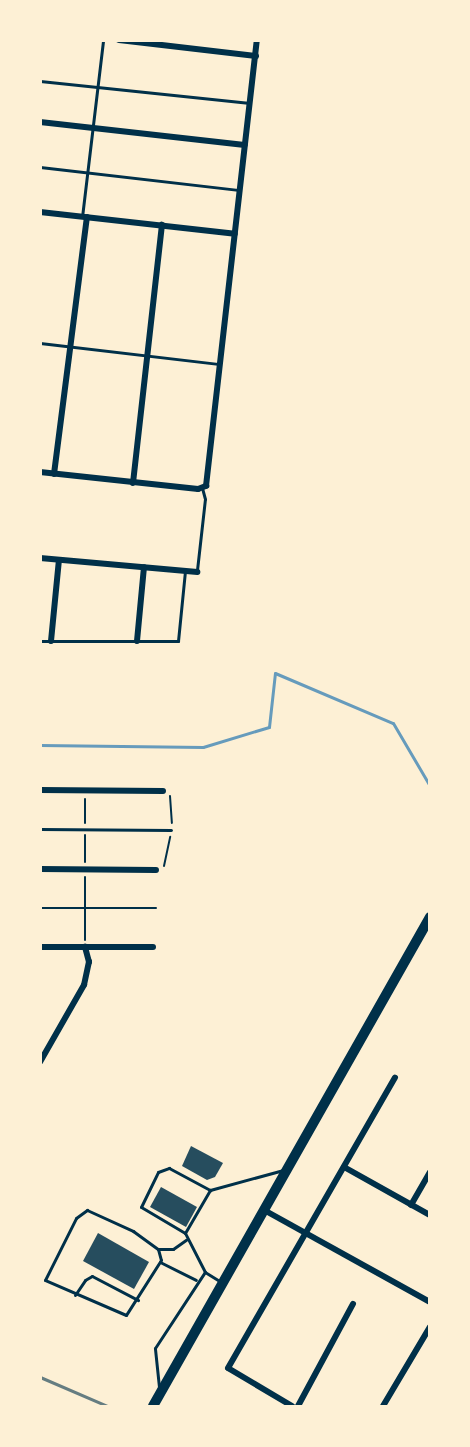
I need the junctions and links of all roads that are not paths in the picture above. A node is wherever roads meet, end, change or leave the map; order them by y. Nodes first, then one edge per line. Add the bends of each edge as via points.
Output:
1 (103, 40) edge
2 (119, 40) edge
3 (257, 40) edge
4 (256, 56) junction
5 (40, 81) edge
6 (97, 87) junction
7 (250, 103) junction
8 (40, 122) edge
9 (92, 128) junction
10 (245, 145) junction
11 (40, 167) edge
12 (87, 173) junction
13 (240, 190) junction
14 (40, 212) edge
15 (84, 217) junction
16 (162, 225) junction
17 (235, 234) junction
18 (40, 343) edge
19 (70, 346) junction
20 (147, 355) junction
21 (221, 364) junction
22 (40, 472) edge
23 (54, 474) junction
24 (133, 483) junction
25 (204, 487) junction
26 (40, 558) edge
27 (59, 560) junction
28 (144, 567) junction
29 (185, 571) junction
30 (197, 572) joint
31 (40, 641) edge
32 (51, 641) junction
33 (137, 641) junction
34 (40, 790) edge
35 (163, 791) dead end
36 (40, 829) edge
37 (171, 830) dead end
38 (40, 869) edge
39 (156, 870) dead end
40 (429, 917) edge
41 (429, 926) edge
42 (419, 935) junction
43 (40, 947) edge
44 (86, 947) junction
45 (153, 947) dead end
46 (40, 1062) edge
47 (395, 1078) dead end
48 (344, 1167) junction
49 (287, 1169) junction
50 (429, 1172) edge
51 (210, 1190) junction
52 (411, 1205) junction
53 (264, 1210) junction
54 (429, 1215) edge
55 (185, 1233) junction
56 (307, 1234) junction
57 (186, 1240) junction
58 (158, 1249) junction
59 (160, 1262) junction
60 (205, 1272) junction
61 (196, 1281) junction
62 (222, 1283) junction
63 (75, 1296) junction
64 (138, 1300) junction
65 (429, 1302) edge
66 (354, 1304) dead end
67 (429, 1327) edge
68 (159, 1395) junction
69 (153, 1407) edge
70 (292, 1407) edge
71 (298, 1407) edge
72 (383, 1407) edge

1 - 6 lane
2 - 4 street
3 - 4 street
4 - 7 street
5 - 6 lane
6 - 7 lane
6 - 9 lane
7 - 10 street
8 - 9 street
9 - 10 street
9 - 12 lane
10 - 13 street
11 - 12 lane
12 - 13 lane
12 - 15 lane
13 - 17 street
14 - 15 street
15 - 16 street
15 - 19 street
16 - 17 street
16 - 20 street
17 - 21 street
18 - 19 lane
19 - 20 lane
19 - 23 street
20 - 21 lane
20 - 24 street
21 - 25 street
22 - 23 street
23 - 24 street
24 - 25 street
25 - 30 lane
26 - 27 street
27 - 28 street
27 - 32 street
28 - 29 street
28 - 33 street
29 - 30 street
29 - 33 lane via 178,641
31 - 32 lane
32 - 33 lane
34 - 35 street
36 - 37 lane
38 - 39 street
40 - 42 main road
41 - 42 main road
42 - 49 main road
43 - 44 street
44 - 45 street
44 - 46 street via 89,962 84,985
47 - 48 street
48 - 52 street
48 - 56 street
49 - 51 lane
49 - 53 main road
50 - 52 street
51 - 55 lane
51 - 55 lane via 169,1168 158,1172 141,1207
52 - 54 street
53 - 56 street
53 - 62 main road
55 - 57 lane
56 - 65 street
56 - 70 street via 228,1367
57 - 58 lane via 173,1249
57 - 60 lane
58 - 59 lane
58 - 63 lane via 93,1210 84,1211 76,1218 45,1277 50,1285
59 - 61 lane
59 - 64 lane
60 - 61 lane
60 - 62 lane
61 - 68 lane via 155,1348
62 - 68 main road
63 - 64 lane via 123,1316
63 - 64 lane via 92,1276
66 - 71 street
67 - 72 street
68 - 69 main road

